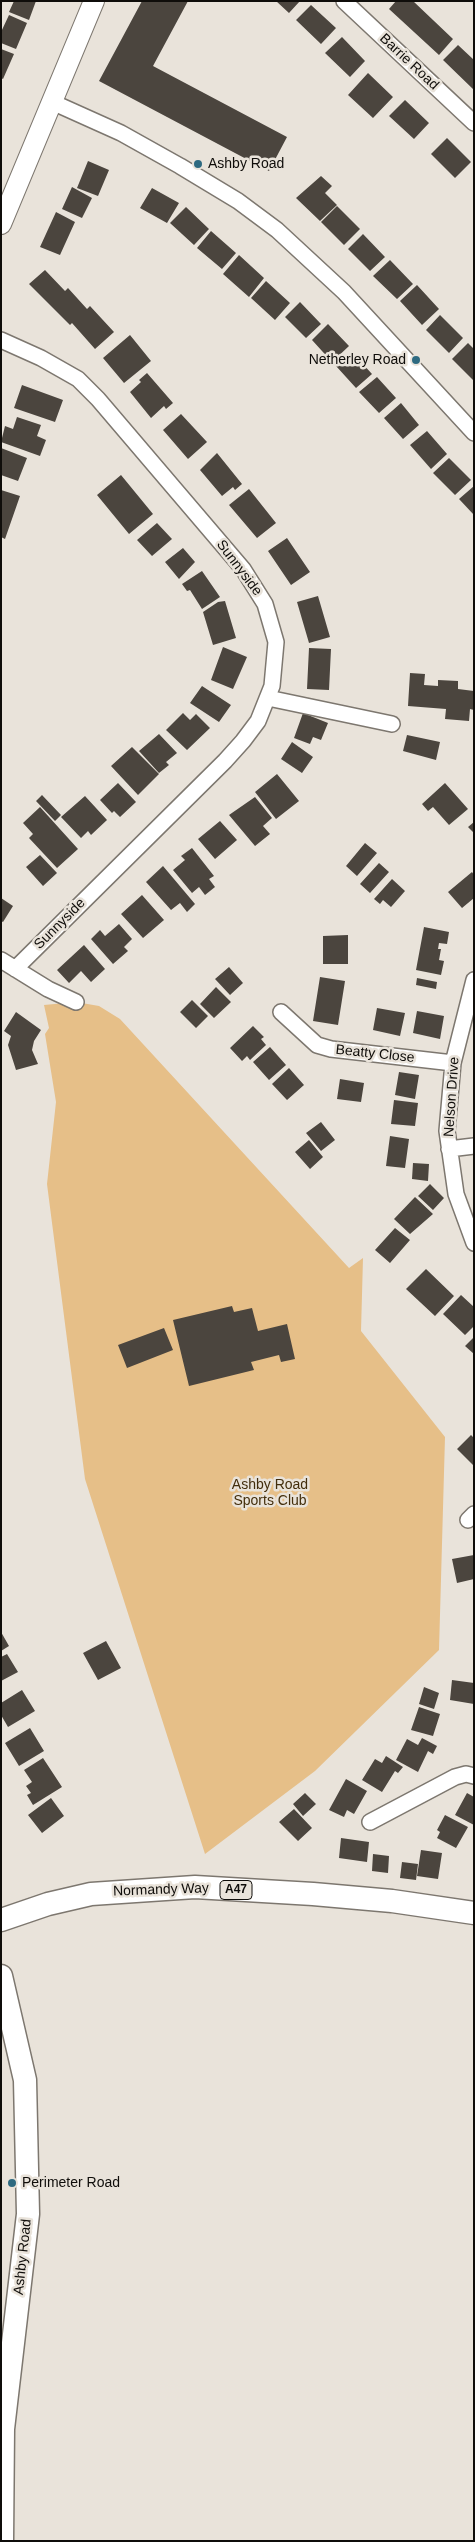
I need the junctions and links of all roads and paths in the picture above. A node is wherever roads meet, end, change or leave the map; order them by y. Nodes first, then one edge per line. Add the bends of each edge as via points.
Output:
1 (94, 1) edge
2 (344, 1) edge
3 (52, 102) junction
4 (474, 123) edge
5 (1, 224) edge
6 (2, 342) edge
7 (474, 433) edge
8 (268, 698) junction
9 (392, 724) dead end
10 (1, 960) edge
11 (15, 969) junction
12 (474, 980) edge
13 (76, 1002) dead end
14 (281, 1012) dead end
15 (453, 1063) junction
16 (474, 1146) edge
17 (449, 1149) junction
18 (474, 1243) edge
19 (474, 1776) edge
20 (370, 1822) dead end
21 (474, 1913) edge
22 (1, 1920) edge
23 (1, 1976) edge
24 (2, 2541) edge

1 - 3 main road
2 - 4 street, Barrie Road
3 - 5 main road
3 - 7 street via 121,133 180,166 238,201 277,230 344,292
6 - 8 street, Sunnyside via 41,358 78,379 243,569 265,604 276,642
8 - 9 street
8 - 11 street, Sunnyside via 258,721 225,761
10 - 11 street
11 - 13 street via 48,990
12 - 15 street, Nelson Drive
14 - 15 street, Beatty Close via 317,1045
15 - 17 street, Nelson Drive via 447,1131
16 - 17 street
17 - 18 street, Nelson Drive via 456,1194
19 - 20 street via 455,1777
21 - 22 main road, Normandy Way / A47 via 343,1897 195,1887 91,1894
23 - 24 main road, Ashby Road via 25,2080 28,2214 5,2410

